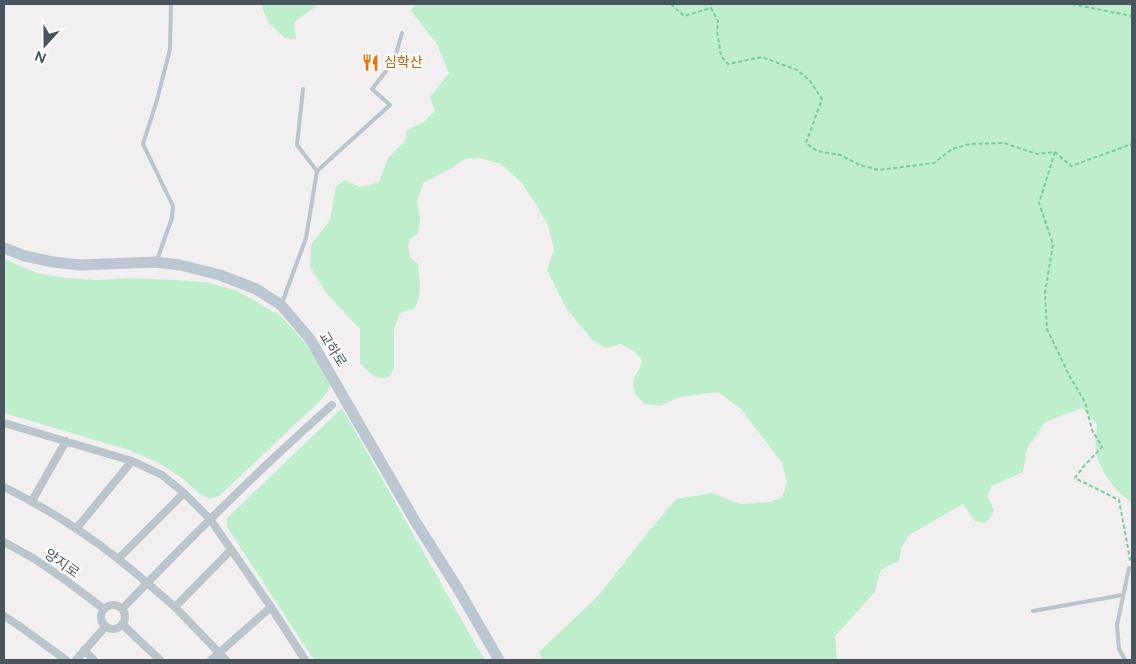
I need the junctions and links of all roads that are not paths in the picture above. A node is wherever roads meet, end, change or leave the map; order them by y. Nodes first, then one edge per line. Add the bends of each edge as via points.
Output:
1 (171, 4) edge
2 (402, 33) dead end
3 (303, 89) dead end
4 (317, 171) junction
5 (4, 248) edge
6 (156, 262) junction
7 (281, 305) junction
8 (332, 405) dead end
9 (6, 423) edge
10 (4, 433) edge
11 (66, 441) junction
12 (132, 461) junction
13 (4, 487) edge
14 (184, 493) junction
15 (32, 501) junction
16 (210, 518) junction
17 (76, 529) junction
18 (4, 542) edge
19 (231, 550) junction
20 (118, 559) junction
21 (1129, 568) road end
22 (147, 583) junction
23 (1123, 595) junction
24 (175, 607) junction
25 (271, 607) junction
26 (104, 609) junction
27 (122, 609) junction
28 (1033, 611) dead end
29 (4, 616) edge
30 (122, 624) junction
31 (106, 626) junction
32 (84, 650) junction
33 (220, 653) junction
34 (66, 660) edge
35 (76, 660) edge
36 (94, 660) edge
37 (160, 660) edge
38 (212, 660) edge
39 (226, 660) edge
40 (305, 660) edge
41 (499, 660) edge
42 (1125, 660) edge

1 - 6 lane via 170,49 143,144 173,206 172,218
2 - 4 lane via 394,61 372,89 390,105
3 - 4 lane via 297,145
4 - 7 lane via 306,238
5 - 6 street, 교하로 via 25,256 80,265
6 - 7 street, 교하로 via 220,275 256,289
7 - 41 street, 교하로 via 310,339
8 - 16 street
9 - 10 street
9 - 11 street
11 - 12 street
11 - 15 street
12 - 14 street via 162,475
12 - 17 street
13 - 15 street
14 - 16 street
14 - 20 street
15 - 17 street
16 - 19 street
16 - 22 street
17 - 20 street
18 - 26 street, 양지로 via 33,558
19 - 24 street
19 - 25 street
20 - 22 street
21 - 23 lane
22 - 24 street
22 - 27 street
23 - 28 lane
23 - 42 lane via 1117,625 1119,648
24 - 33 street
25 - 33 street
25 - 40 street
26 - 27 street via 115,605
26 - 31 street via 101,616
27 - 30 street via 125,616
29 - 34 street
30 - 31 street via 112,628
30 - 37 street
31 - 32 street
32 - 35 street
32 - 36 street
33 - 38 street
33 - 39 street

